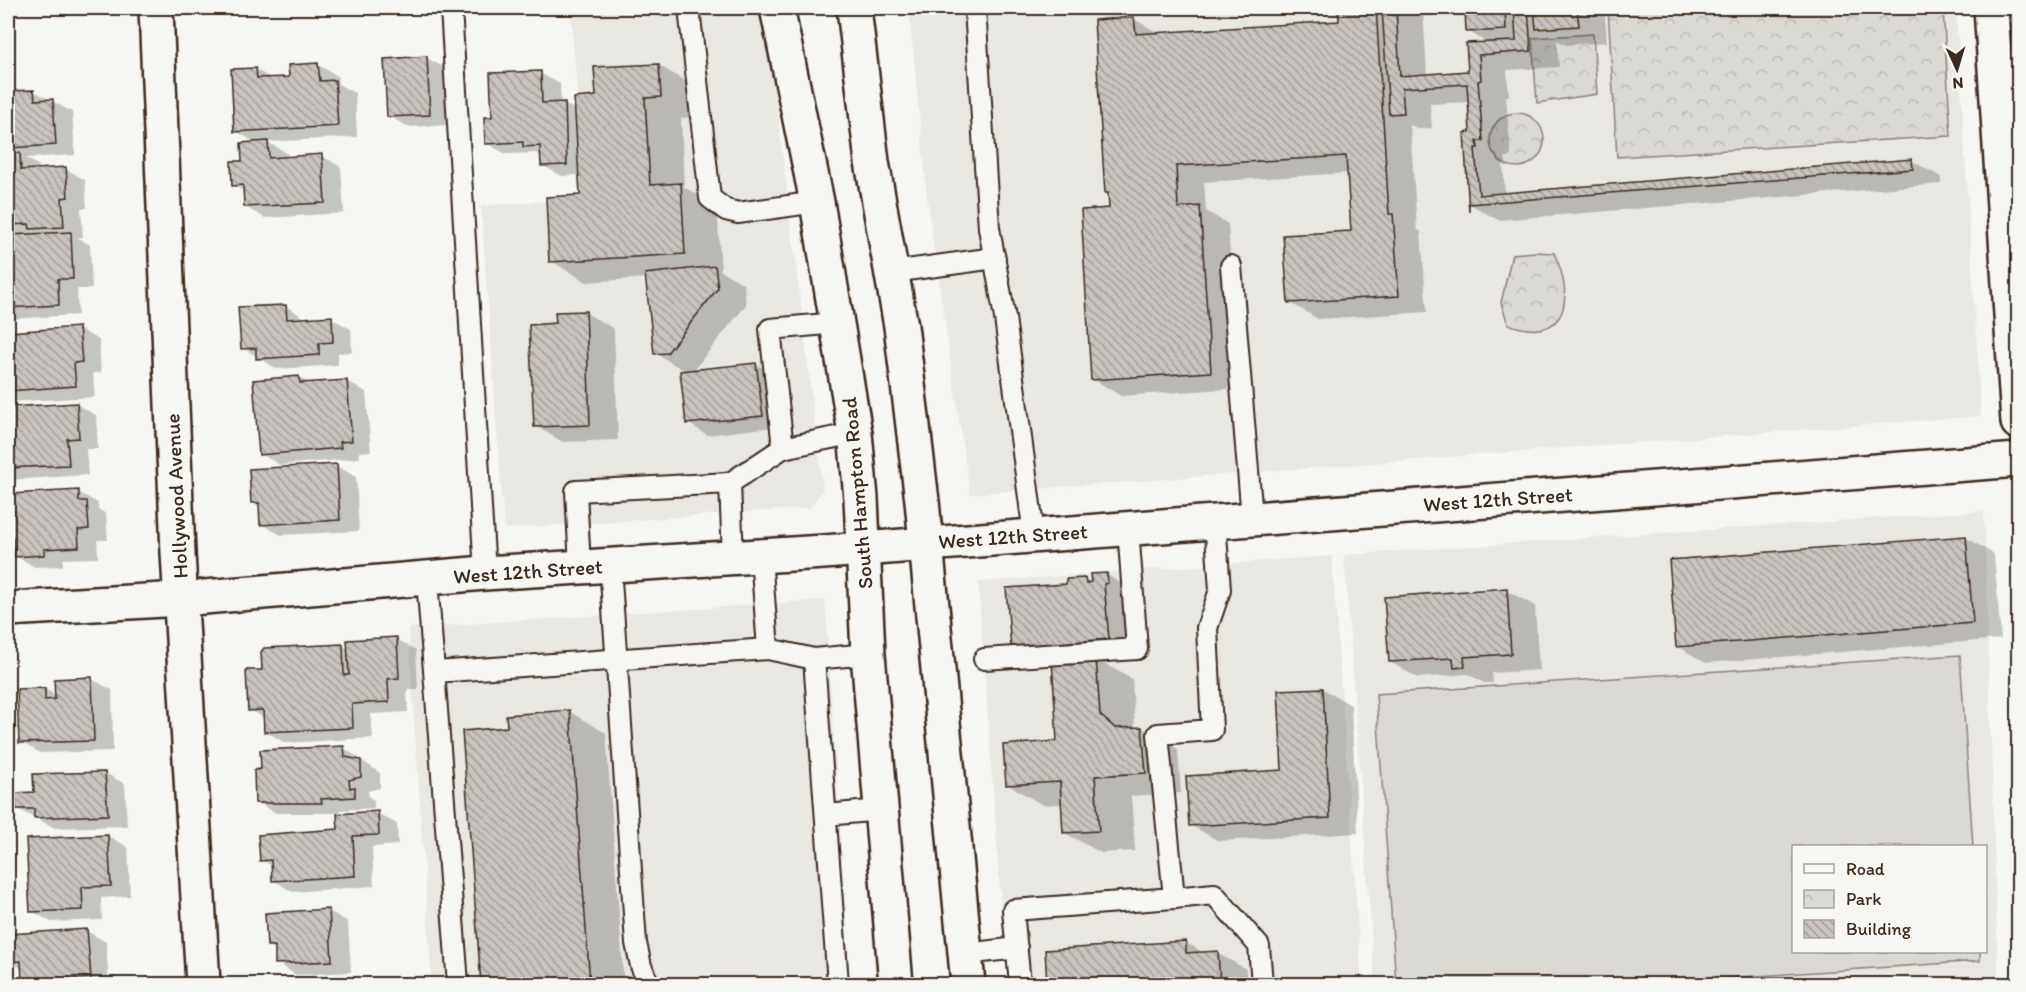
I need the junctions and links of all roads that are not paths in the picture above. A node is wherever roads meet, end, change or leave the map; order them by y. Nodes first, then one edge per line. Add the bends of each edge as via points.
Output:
1 (156, 8) edge
2 (451, 8) edge
3 (689, 8) edge
4 (777, 8) edge
5 (854, 8) edge
6 (975, 8) edge
7 (1991, 8) edge
8 (2010, 154) edge
9 (818, 202) junction
10 (995, 258) junction
11 (1230, 266) dead end
12 (892, 272) junction
13 (838, 323) junction
14 (2019, 422) edge
15 (855, 433) junction
16 (783, 448) junction
17 (2019, 460) edge
18 (730, 483) junction
19 (1252, 518) junction
20 (1215, 520) junction
21 (1128, 528) junction
22 (1034, 535) junction
23 (925, 543) junction
24 (864, 548) junction
25 (747, 557) junction
26 (595, 566) junction
27 (485, 573) junction
28 (427, 579) junction
29 (181, 599) junction
30 (8, 609) edge
31 (768, 649) junction
32 (868, 654) junction
33 (814, 659) junction
34 (984, 659) dead end
35 (616, 660) junction
36 (435, 672) junction
37 (881, 810) junction
38 (826, 816) junction
39 (1174, 898) junction
40 (1017, 948) junction
41 (967, 969) edge
42 (203, 984) edge
43 (458, 984) edge
44 (650, 984) edge
45 (838, 984) edge
46 (896, 984) edge
47 (1020, 984) edge
48 (1262, 984) edge

1 - 29 street, Hollywood Avenue
2 - 27 lane
3 - 9 lane via 710,198 726,210 738,213
4 - 9 street, South Hampton Road
5 - 12 street via 872,162
6 - 10 lane via 989,228
7 - 8 street
8 - 14 street
9 - 13 street, South Hampton Road
10 - 12 lane
10 - 22 lane
11 - 19 lane
12 - 23 street
13 - 15 street, South Hampton Road
13 - 16 lane via 770,329
15 - 16 lane
15 - 24 street, South Hampton Road
16 - 18 lane
17 - 19 street, West 12th Street
18 - 25 lane
18 - 26 lane via 576,491
19 - 20 street, West 12th Street
20 - 21 street, West 12th Street
20 - 39 lane via 1220,590 1207,628 1212,730 1158,734
21 - 22 street, West 12th Street
21 - 34 lane via 1137,649
22 - 23 street, West 12th Street
23 - 24 street, West 12th Street
23 - 41 street
24 - 25 street, West 12th Street
24 - 32 street, South Hampton Road
25 - 26 street, West 12th Street
25 - 31 lane
26 - 27 street, West 12th Street
26 - 35 lane
27 - 28 street, West 12th Street
28 - 29 street, West 12th Street
28 - 36 lane
29 - 30 street, West 12th Street
29 - 42 street, Hollywood Avenue
31 - 33 lane
31 - 35 lane
32 - 33 lane
32 - 37 street, South Hampton Road
33 - 38 lane
35 - 36 lane
35 - 44 lane via 636,943
36 - 43 lane
37 - 38 lane
37 - 46 street, South Hampton Road
38 - 45 lane
39 - 40 lane via 1013,910
39 - 48 lane via 1214,894 1259,946
40 - 41 lane
40 - 47 lane

